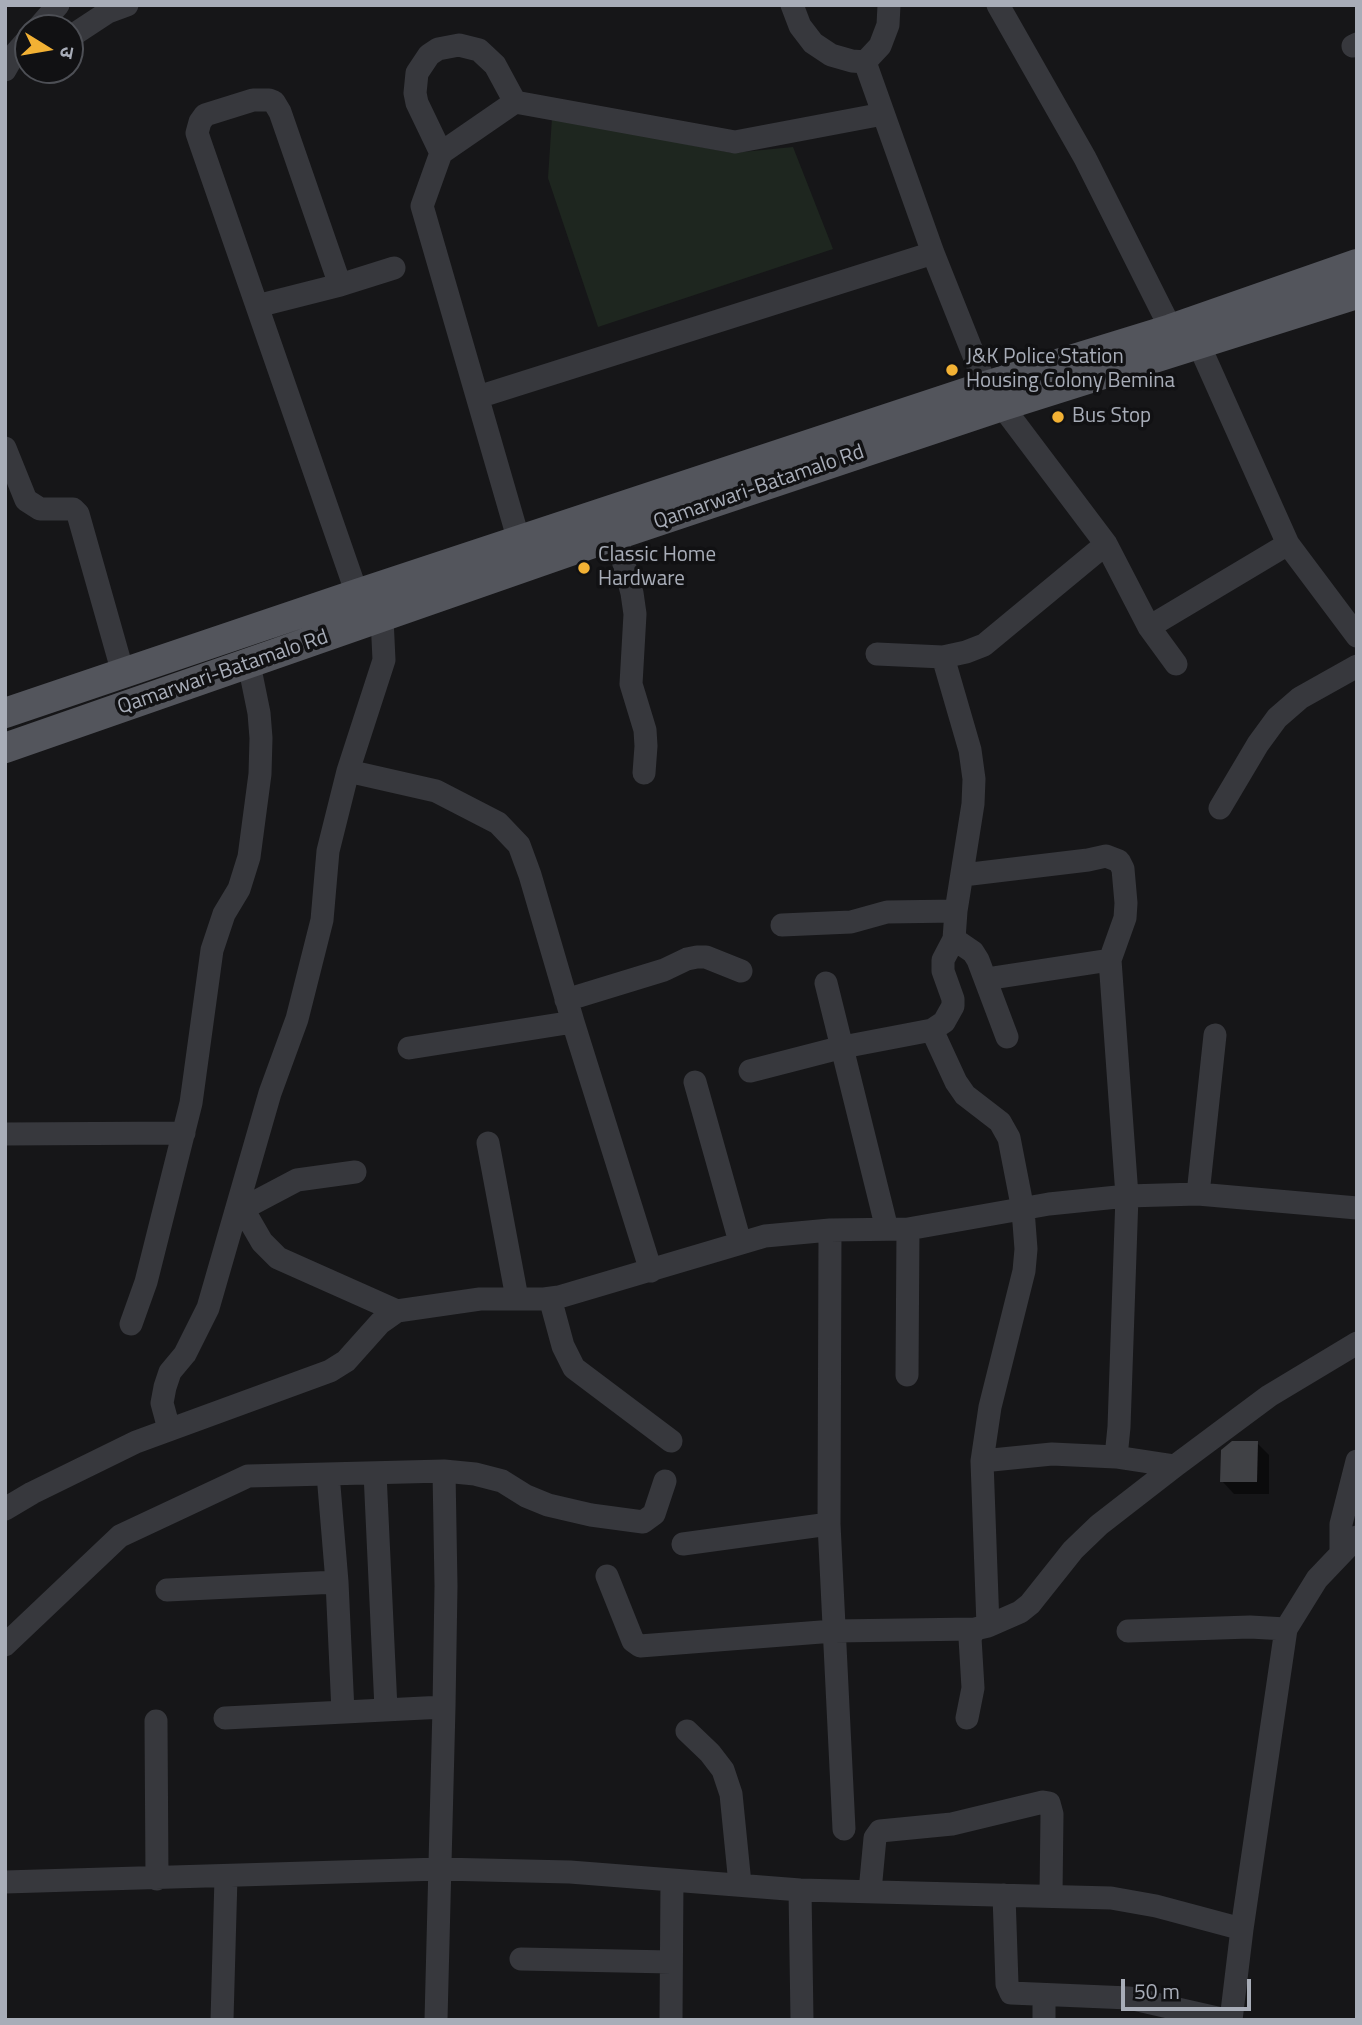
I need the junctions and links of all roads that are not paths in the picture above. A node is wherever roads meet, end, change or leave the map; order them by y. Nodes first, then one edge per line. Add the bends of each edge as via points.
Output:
1 (127, 5) edge
2 (792, 5) edge
3 (889, 5) edge
4 (998, 5) edge
5 (84, 28) edge
6 (14, 55) edge
7 (865, 62) junction
8 (5, 70) edge
9 (515, 102) junction
10 (883, 114) junction
11 (441, 153) junction
12 (933, 254) junction
13 (1357, 264) edge
14 (394, 268) dead end
15 (340, 285) junction
16 (1357, 294) edge
17 (257, 306) junction
18 (1171, 329) junction
19 (1199, 345) junction
20 (994, 396) junction
21 (478, 397) junction
22 (5, 448) edge
23 (616, 536) junction
24 (519, 541) junction
25 (1106, 544) junction
26 (1288, 544) junction
27 (357, 594) junction
28 (382, 618) junction
29 (1149, 627) junction
30 (1357, 636) edge
31 (877, 654) dead end
32 (943, 657) junction
33 (248, 664) junction
34 (1176, 664) dead end
35 (1357, 666) edge
36 (123, 673) junction
37 (5, 713) edge
38 (5, 748) edge
39 (348, 771) junction
40 (644, 773) dead end
41 (1220, 808) dead end
42 (962, 875) junction
43 (956, 911) junction
44 (782, 925) dead end
45 (954, 939) junction
46 (1110, 960) junction
47 (741, 971) dead end
48 (986, 979) junction
49 (826, 984) dead end
50 (566, 1000) junction
51 (573, 1022) junction
52 (932, 1030) junction
53 (1215, 1035) dead end
54 (1007, 1037) dead end
55 (843, 1047) junction
56 (409, 1048) dead end
57 (750, 1071) dead end
58 (695, 1082) dead end
59 (184, 1133) junction
60 (5, 1134) edge
61 (488, 1143) dead end
62 (355, 1172) dead end
63 (1198, 1194) junction
64 (1127, 1196) junction
65 (242, 1206) junction
66 (1357, 1208) edge
67 (1023, 1210) junction
68 (898, 1229) junction
69 (830, 1230) junction
70 (740, 1242) junction
71 (651, 1271) junction
72 (517, 1298) junction
73 (550, 1298) junction
74 (397, 1311) junction
75 (131, 1324) dead end
76 (1357, 1343) edge
77 (907, 1375) dead end
78 (169, 1429) junction
79 (671, 1441) dead end
80 (1116, 1457) junction
81 (982, 1461) junction
82 (1357, 1461) edge
83 (1175, 1466) junction
84 (444, 1471) junction
85 (375, 1473) junction
86 (328, 1474) junction
87 (666, 1481) dead end
88 (5, 1509) edge
89 (829, 1524) junction
90 (683, 1544) dead end
91 (1349, 1545) edge
92 (607, 1576) dead end
93 (337, 1582) junction
94 (167, 1590) dead end
95 (981, 1627) junction
96 (1286, 1629) junction
97 (834, 1630) junction
98 (1128, 1631) dead end
99 (5, 1645) edge
100 (444, 1706) junction
101 (386, 1709) junction
102 (342, 1712) junction
103 (225, 1718) dead end
104 (967, 1718) dead end
105 (156, 1721) dead end
106 (687, 1731) dead end
107 (844, 1829) dead end
108 (440, 1869) junction
109 (226, 1877) junction
110 (157, 1879) junction
111 (672, 1880) junction
112 (5, 1882) edge
113 (740, 1884) junction
114 (800, 1890) junction
115 (870, 1891) junction
116 (1004, 1895) junction
117 (1051, 1895) junction
118 (1241, 1929) junction
119 (521, 1959) dead end
120 (671, 1962) junction
121 (1044, 1995) junction
122 (222, 2020) edge
123 (436, 2020) edge
124 (671, 2020) edge
125 (802, 2020) edge
126 (1045, 2020) edge
127 (1226, 2020) edge
128 (1231, 2020) edge

1 - 5 street
2 - 7 street via 813,43 831,55
3 - 7 street via 880,46
4 - 18 street via 1085,158
6 - 8 street
7 - 10 street
9 - 10 street via 736,142
9 - 11 street
9 - 11 street via 495,65 479,50 459,44 429,55 417,73 415,93
10 - 12 street
11 - 21 street via 422,206
12 - 20 street
12 - 21 street
13 - 18 main road, Qamarwari-Batamalo Rd
14 - 15 street
15 - 17 street
15 - 17 street via 280,113 269,100 253,100 205,115 197,132
16 - 19 main road, Qamarwari-Batamalo Rd
17 - 27 street
18 - 20 main road, Qamarwari-Batamalo Rd
19 - 20 main road, Qamarwari-Batamalo Rd
19 - 26 street
20 - 23 main road, Qamarwari-Batamalo Rd
20 - 24 main road, Qamarwari-Batamalo Rd
20 - 25 street
21 - 24 street
22 - 36 street via 26,500 40,509 73,509 78,514
23 - 28 main road, Qamarwari-Batamalo Rd
23 - 40 street via 635,614 631,684 645,730
24 - 27 main road, Qamarwari-Batamalo Rd
25 - 29 street
25 - 32 street via 984,645
26 - 29 street
26 - 30 street
27 - 36 main road, Qamarwari-Batamalo Rd
28 - 33 main road, Qamarwari-Batamalo Rd
28 - 39 street via 382,668
29 - 34 street
31 - 32 street
32 - 42 street via 974,779
33 - 38 main road, Qamarwari-Batamalo Rd
33 - 59 street via 261,738 249,857 212,950
35 - 41 street via 1300,698 1277,718
36 - 37 main road, Qamarwari-Batamalo Rd
39 - 50 street via 436,791 498,823 519,845
39 - 65 street via 328,850 322,920
42 - 43 street
42 - 46 street via 1106,856 1119,861 1125,918
43 - 44 street via 887,912 851,922
43 - 45 street
45 - 48 street via 973,952
45 - 52 street via 943,966 953,1006 944,1022
46 - 48 street
46 - 64 street
47 - 50 street via 697,957
48 - 54 street
49 - 55 street
50 - 51 street
51 - 56 street
51 - 71 street
52 - 55 street
52 - 67 street via 965,1095 1000,1122 1009,1138
53 - 63 street
55 - 57 street
55 - 68 street
58 - 70 street
59 - 60 street
59 - 75 street
61 - 72 street
62 - 65 street via 297,1180
63 - 64 street
63 - 66 street
64 - 67 street
64 - 80 street
65 - 74 street via 262,1242 278,1258
65 - 78 street via 208,1308 165,1387 162,1403
67 - 68 street
67 - 81 street via 1024,1271 990,1407
68 - 69 street
68 - 77 street
69 - 70 street
69 - 89 street
70 - 71 street
71 - 73 street
72 - 73 street
72 - 74 street
73 - 79 street via 574,1368
74 - 78 street via 330,1371
76 - 83 street via 1269,1396
78 - 88 street
80 - 81 street via 1052,1454
80 - 83 street
81 - 95 street
82 - 91 street via 1341,1524
83 - 95 street via 1099,1525 1030,1604
84 - 85 street
84 - 87 street via 502,1481 548,1505 636,1522 652,1517
84 - 100 street
85 - 86 street
85 - 101 street
86 - 93 street
86 - 99 street via 248,1476 120,1536
89 - 90 street
89 - 97 street
91 - 96 street via 1317,1579
92 - 97 street via 640,1646
93 - 94 street
93 - 102 street
95 - 97 street
95 - 104 street via 969,1643 973,1688
96 - 98 street
96 - 118 street
97 - 107 street
100 - 101 street
100 - 108 street
101 - 102 street
102 - 103 street
105 - 110 street
106 - 113 street via 723,1770 731,1794
108 - 109 street
108 - 111 street
108 - 123 street
109 - 110 street
109 - 122 street
110 - 112 street
111 - 113 street
111 - 120 street
113 - 114 street
114 - 115 street
114 - 125 street
115 - 116 street
115 - 117 street via 875,1838 880,1831 952,1824 1043,1802 1049,1803 1052,1814
116 - 117 street
116 - 121 street via 1008,1989 1016,1994
117 - 118 street via 1156,1906
118 - 128 street
119 - 120 street
120 - 124 street
121 - 126 street
121 - 127 street via 1129,1998

